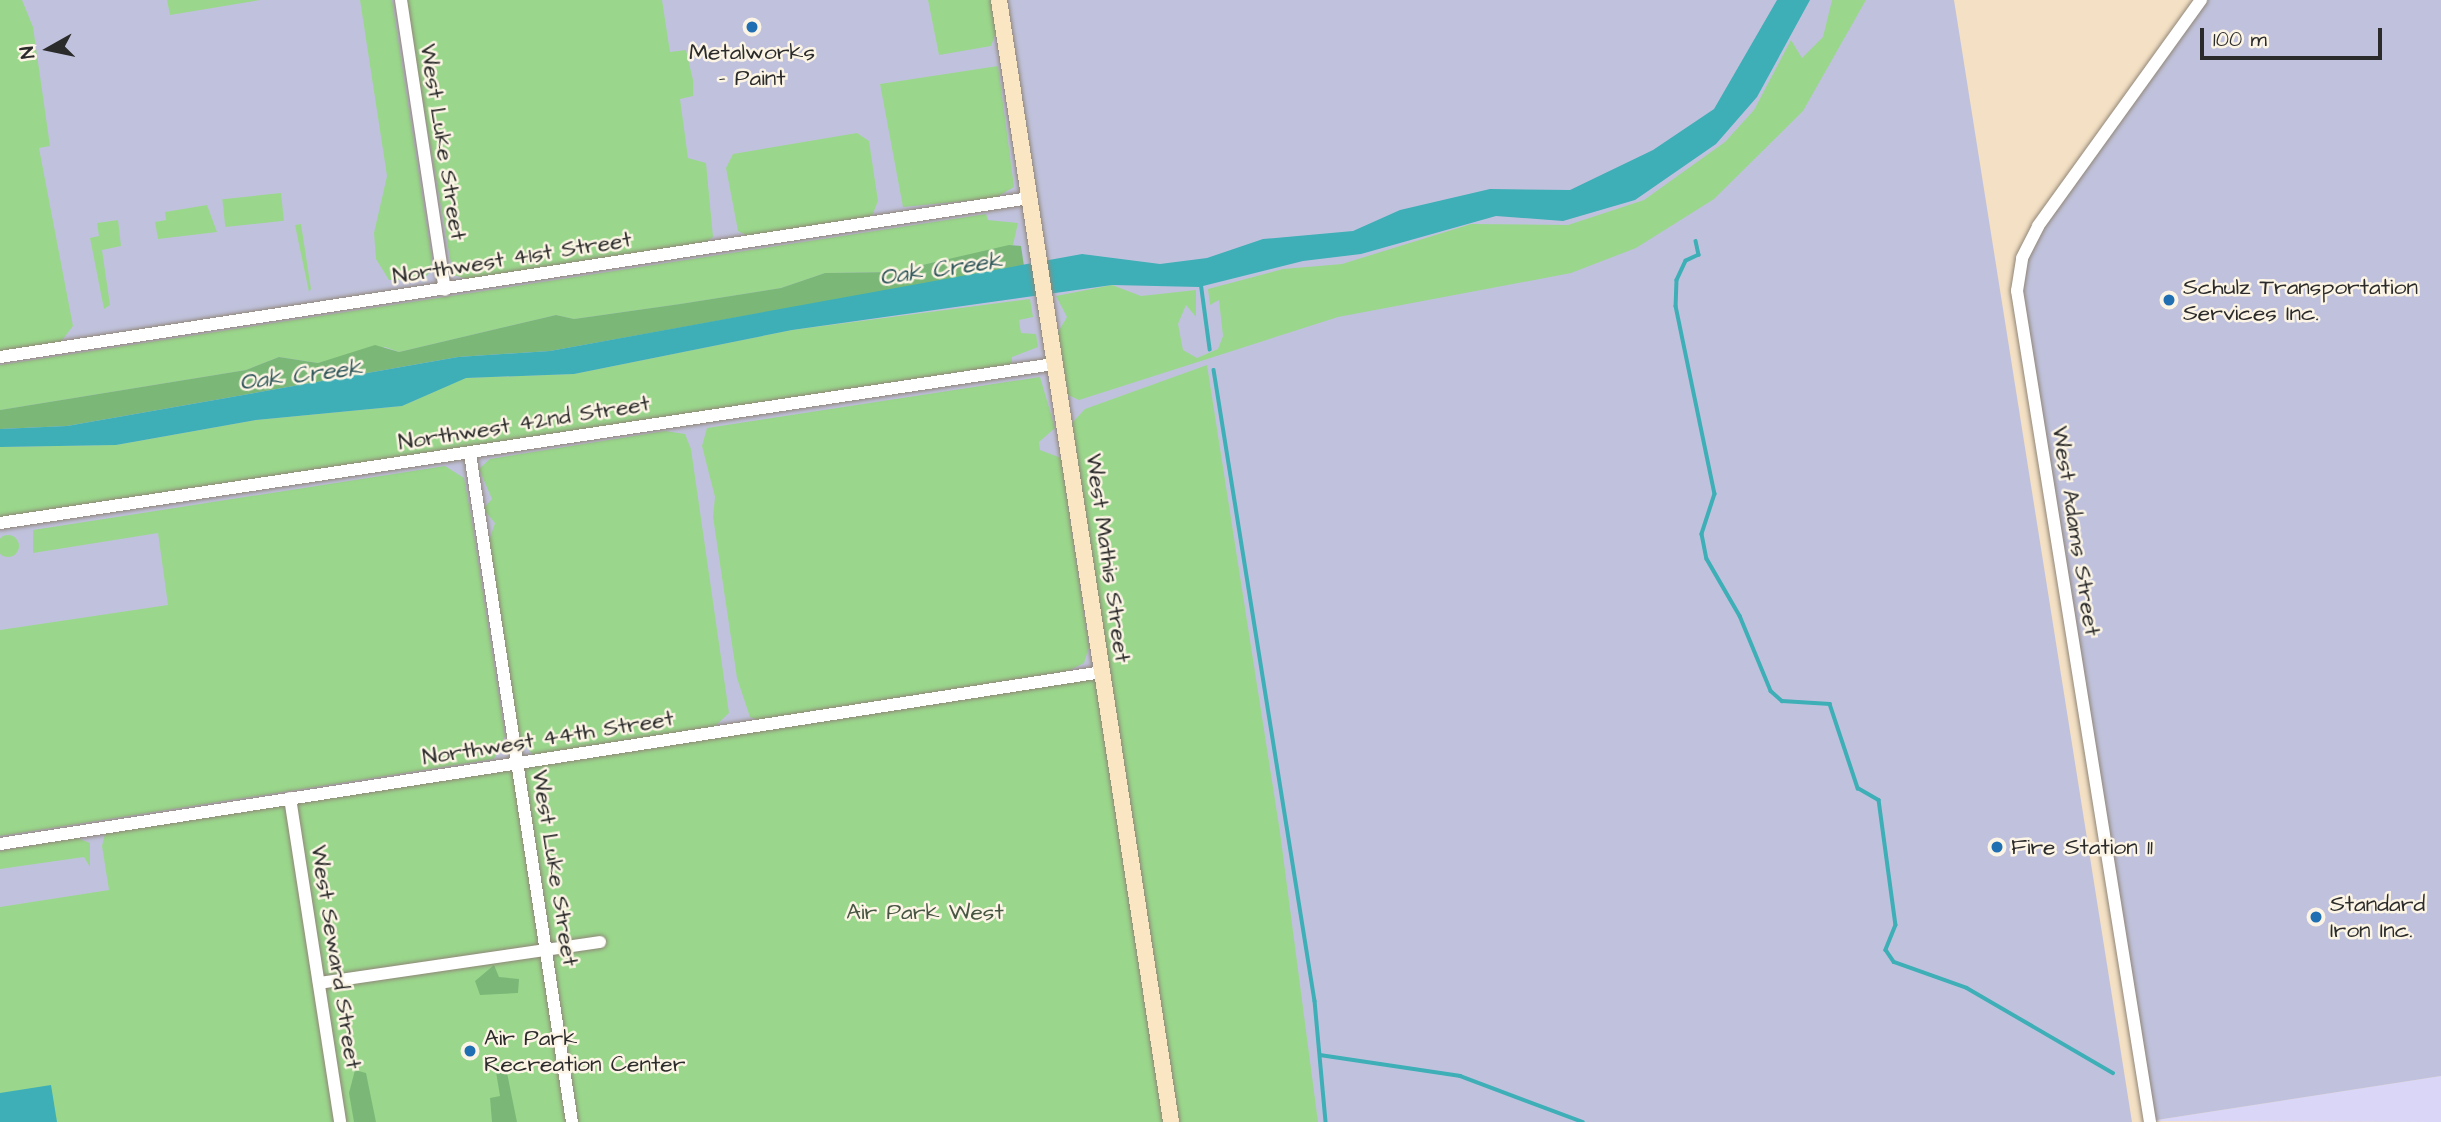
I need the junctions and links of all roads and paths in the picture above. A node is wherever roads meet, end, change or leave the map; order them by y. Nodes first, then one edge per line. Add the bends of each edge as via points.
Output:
1 (401, 0) edge
2 (999, 0) edge
3 (2201, 0) edge
4 (1029, 198) junction
5 (444, 290) junction
6 (0, 357) edge
7 (1054, 364) junction
8 (470, 454) junction
9 (0, 523) edge
10 (1102, 672) junction
11 (517, 764) junction
12 (290, 798) junction
13 (0, 844) edge
14 (600, 942) dead end
15 (546, 950) junction
16 (319, 983) junction
17 (340, 1122) edge
18 (572, 1122) edge
19 (1171, 1122) edge
20 (2150, 1122) edge

1 - 5 street, West Luke Street
2 - 4 street, West Mathis Street
3 - 20 street, West Adams Street via 2038,226 2022,258 2017,290
4 - 5 street, Northwest 41st Street
4 - 7 street, West Mathis Street
5 - 6 street, Northwest 41st Street
7 - 8 street, Northwest 42nd Street
7 - 10 street, West Mathis Street
8 - 9 street, Northwest 42nd Street
8 - 11 street, West Luke Street
10 - 11 street, Northwest 44th Street
10 - 19 street, West Mathis Street
11 - 12 street, Northwest 44th Street
11 - 15 street, West Luke Street
12 - 13 street, Northwest 44th Street
12 - 16 street, West Seward Street
14 - 15 street
15 - 16 street
15 - 18 street, West Luke Street
16 - 17 street, West Seward Street

